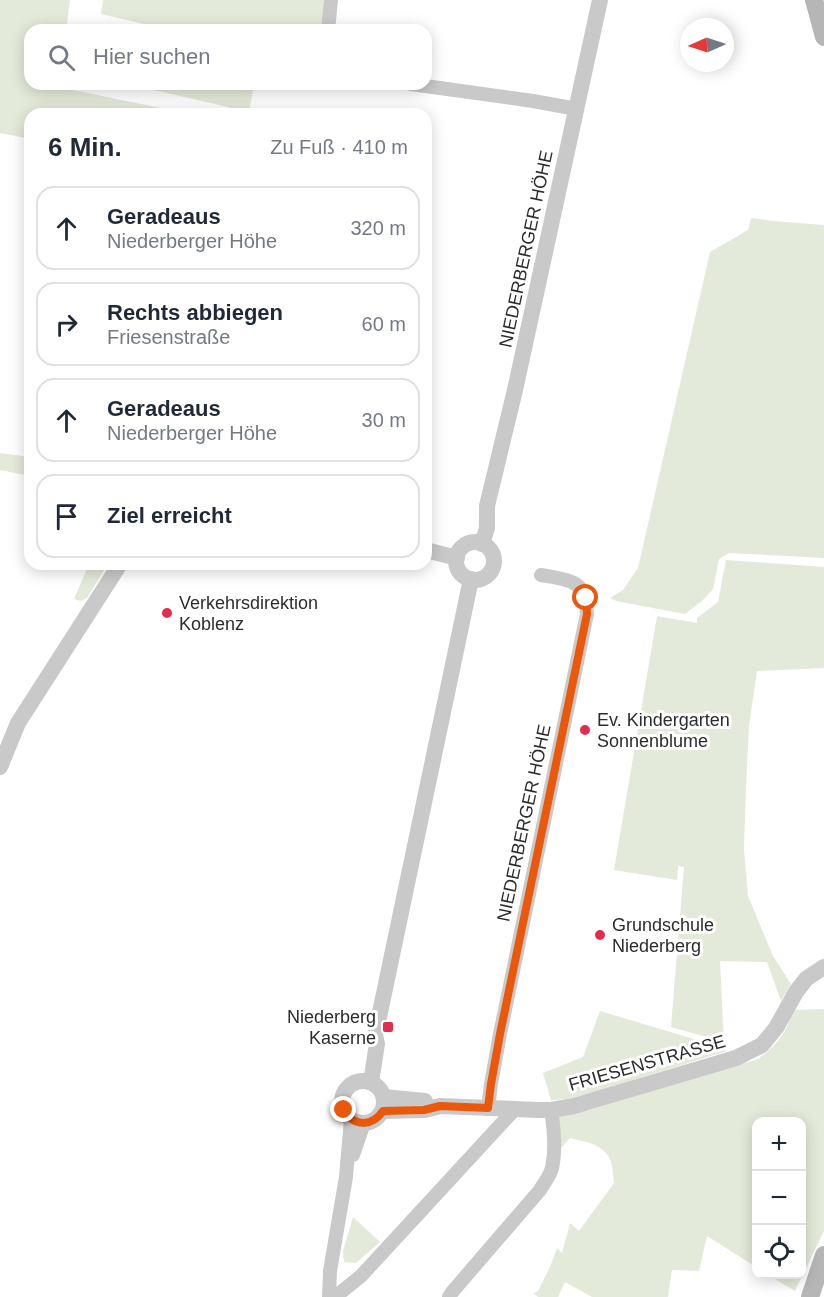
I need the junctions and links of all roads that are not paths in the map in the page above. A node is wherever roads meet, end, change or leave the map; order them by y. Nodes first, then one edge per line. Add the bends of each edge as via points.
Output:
1 (331, 0) edge
2 (600, 0) edge
3 (814, 0) edge
4 (329, 24) edge
5 (824, 38) edge
6 (432, 87) edge
7 (577, 109) junction
8 (478, 543) junction
9 (432, 552) edge
10 (457, 558) junction
11 (116, 570) edge
12 (541, 575) dead end
13 (471, 579) junction
14 (0, 767) edge
15 (824, 967) edge
16 (365, 1082) junction
17 (384, 1104) junction
18 (488, 1108) junction
19 (515, 1109) junction
20 (551, 1110) junction
21 (358, 1121) junction
22 (824, 1255) edge
23 (329, 1297) edge
24 (335, 1297) edge
25 (449, 1297) edge
26 (810, 1297) edge

1 - 4 street
2 - 7 street, NIEDERBERGER HÖHE
3 - 5 main road
6 - 7 street
7 - 8 street, NIEDERBERGER HÖHE via 486,506 487,528
8 - 10 street via 462,547
8 - 13 street via 491,551 493,567 487,576
9 - 10 street
10 - 13 street via 459,570
11 - 14 street via 18,723
12 - 18 street, NIEDERBERGER HÖHE via 570,580 582,590 587,614
13 - 16 street via 375,1035 378,1044
15 - 20 street, FRIESENSTRASSE via 806,979 762,1045 736,1058
16 - 17 street via 379,1087
16 - 21 street via 348,1088 343,1097 344,1110
17 - 18 street, FRIESENSTRASSE via 424,1110 440,1106
17 - 21 street via 375,1120
18 - 19 street, FRIESENSTRASSE
19 - 20 street, FRIESENSTRASSE
19 - 24 street via 361,1276
20 - 25 street via 554,1149 547,1179
21 - 23 street via 330,1272
22 - 26 main road

